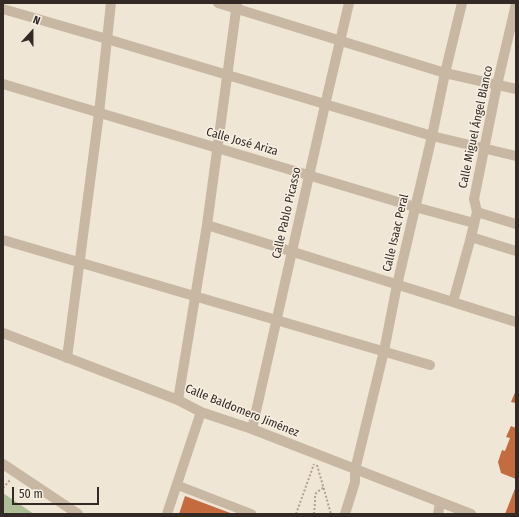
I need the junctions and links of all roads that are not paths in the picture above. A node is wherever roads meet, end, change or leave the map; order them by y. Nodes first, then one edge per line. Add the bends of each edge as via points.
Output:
1 (111, 3) edge
2 (218, 3) edge
3 (349, 3) edge
4 (462, 3) edge
5 (516, 4) edge
6 (237, 6) edge
7 (3, 10) edge
8 (107, 39) junction
9 (340, 40) junction
10 (445, 73) junction
11 (227, 76) junction
12 (3, 84) edge
13 (497, 85) junction
14 (516, 89) edge
15 (325, 104) junction
16 (99, 113) junction
17 (432, 136) junction
18 (217, 148) junction
19 (484, 149) junction
20 (516, 156) edge
21 (309, 176) junction
22 (415, 207) junction
23 (477, 212) junction
24 (474, 223) junction
25 (516, 224) edge
26 (207, 225) junction
27 (471, 237) junction
28 (3, 240) edge
29 (516, 251) edge
30 (292, 252) junction
31 (80, 263) junction
32 (397, 285) junction
33 (195, 296) junction
34 (453, 302) junction
35 (276, 320) junction
36 (516, 322) edge
37 (3, 333) edge
38 (384, 351) junction
39 (67, 358) junction
40 (430, 364) dead end
41 (178, 400) junction
42 (201, 412) junction
43 (252, 430) junction
44 (3, 464) edge
45 (355, 470) junction
46 (176, 485) junction
47 (440, 502) junction
48 (78, 514) edge
49 (168, 514) edge
50 (252, 514) edge
51 (345, 514) edge
52 (438, 514) edge
53 (471, 514) edge

1 - 8 street
2 - 6 street
3 - 9 street, Calle Pablo Picasso
4 - 10 street, Calle Isaac Peral
5 - 13 street, Calle Miguel Ángel Blanco
6 - 9 street
6 - 11 street
7 - 8 street
8 - 11 street
8 - 16 street
9 - 10 street
9 - 15 street, Calle Pablo Picasso
10 - 13 street
10 - 17 street, Calle Isaac Peral
11 - 15 street
11 - 18 street
12 - 16 street, Calle José Ariza
13 - 14 street
13 - 19 street, Calle Miguel Ángel Blanco
15 - 17 street
15 - 21 street, Calle Pablo Picasso
16 - 18 street, Calle José Ariza
16 - 31 street
17 - 19 street
17 - 22 street, Calle Isaac Peral
18 - 21 street, Calle José Ariza
18 - 26 street
19 - 20 street
19 - 23 street, Calle Miguel Ángel Blanco via 474,199
21 - 22 street, Calle José Ariza
21 - 30 street, Calle Pablo Picasso
22 - 24 street, Calle José Ariza
22 - 32 street, Calle Isaac Peral
23 - 24 street, Calle Miguel Ángel Blanco
23 - 25 street
24 - 27 street, Calle Miguel Ángel Blanco
26 - 30 street
26 - 33 street
27 - 29 street
27 - 34 street, Calle Miguel Ángel Blanco
28 - 31 street
30 - 32 street
30 - 35 street, Calle Pablo Picasso
31 - 33 street
31 - 39 street
32 - 34 street
32 - 38 street, Calle Isaac Peral
33 - 35 street
33 - 41 street
34 - 36 street
35 - 38 street
35 - 43 street, Calle Pablo Picasso
37 - 39 street, Calle Baldomero Jiménez
38 - 40 street
38 - 45 street, Calle Isaac Peral
39 - 41 street, Calle Baldomero Jiménez
41 - 42 street, Calle Baldomero Jiménez
42 - 43 street, Calle Baldomero Jiménez
42 - 46 street
43 - 45 street, Calle Baldomero Jiménez via 319,460
44 - 48 street
45 - 47 street, Calle Baldomero Jiménez
45 - 51 street, Calle Isaac Peral via 355,482
46 - 49 street
46 - 50 street
47 - 52 street
47 - 53 street, Calle Baldomero Jiménez

